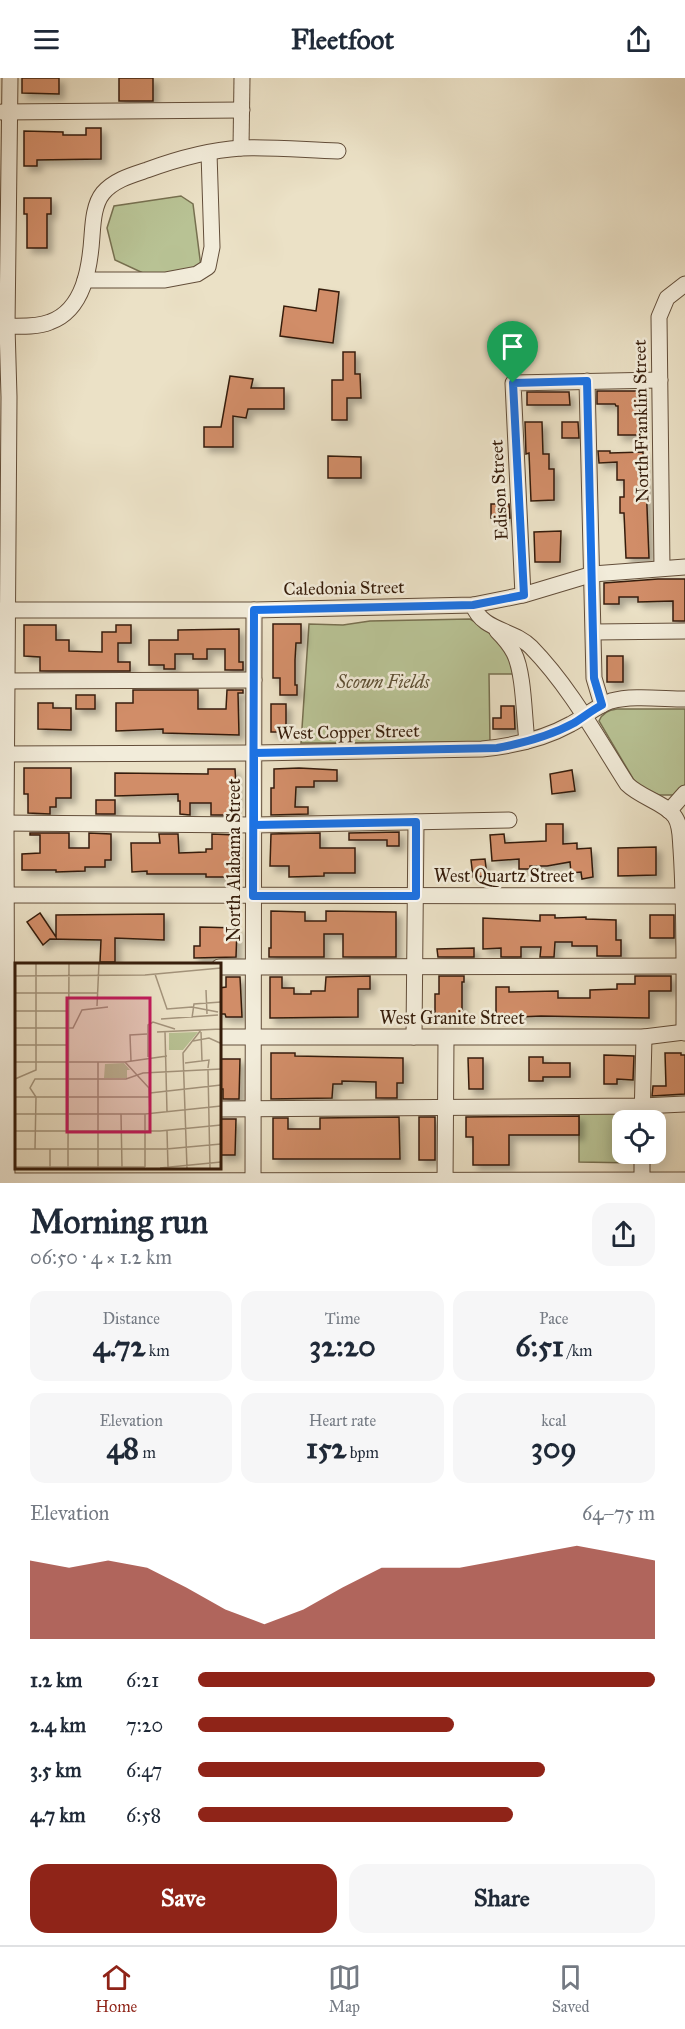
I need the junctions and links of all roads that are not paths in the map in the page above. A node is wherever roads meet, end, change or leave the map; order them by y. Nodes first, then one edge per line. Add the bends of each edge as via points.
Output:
1 (10, 78) edge
2 (242, 78) edge
3 (242, 110) junction
4 (5, 112) edge
5 (242, 148) junction
6 (338, 151) dead end
7 (209, 153) junction
8 (4, 184) edge
9 (4, 253) edge
10 (85, 280) junction
11 (685, 284) edge
12 (4, 326) edge
13 (660, 380) junction
14 (587, 381) junction
15 (4, 397) edge
16 (4, 468) edge
17 (4, 539) edge
18 (685, 567) edge
19 (662, 568) junction
20 (593, 574) junction
21 (524, 595) junction
22 (473, 605) junction
23 (4, 610) edge
24 (254, 610) junction
25 (493, 627) junction
26 (685, 631) edge
27 (594, 632) junction
28 (254, 680) junction
29 (4, 681) edge
30 (685, 699) edge
31 (602, 705) junction
32 (584, 717) junction
33 (527, 741) junction
34 (254, 753) junction
35 (4, 754) edge
36 (685, 793) edge
37 (669, 811) junction
38 (509, 820) dead end
39 (416, 822) junction
40 (3, 823) edge
41 (254, 825) junction
42 (684, 860) edge
43 (3, 895) edge
44 (253, 896) junction
45 (416, 896) junction
46 (684, 896) edge
47 (8, 965) edge
48 (684, 966) edge
49 (220, 967) edge
50 (253, 967) junction
51 (415, 967) junction
52 (684, 1033) edge
53 (220, 1037) edge
54 (253, 1037) junction
55 (414, 1037) junction
56 (644, 1037) junction
57 (8, 1038) edge
58 (446, 1038) junction
59 (685, 1104) edge
60 (8, 1108) edge
61 (446, 1108) junction
62 (220, 1109) edge
63 (253, 1109) junction
64 (642, 1110) edge
65 (656, 1110) edge
66 (612, 1112) edge
67 (642, 1164) edge
68 (685, 1180) edge
69 (253, 1181) edge
70 (445, 1181) edge
71 (642, 1181) edge
72 (5, 1182) edge

1 - 4 street
2 - 3 street
3 - 4 street
3 - 5 street
4 - 8 street
5 - 6 street
5 - 7 street
7 - 10 street via 130,176 102,194 94,214
7 - 10 street via 212,247 208,267 197,274 165,280
8 - 9 street
9 - 12 street
10 - 12 street via 75,300 59,317 42,324
11 - 13 street, North Franklin Street via 667,298 659,317
12 - 15 street
13 - 14 street
13 - 19 street, North Franklin Street
14 - 20 street
14 - 21 street, Edison Street via 513,383
15 - 16 street
16 - 17 street
17 - 23 street
18 - 19 street, Caledonia Street
19 - 20 street, Caledonia Street
20 - 21 street, Caledonia Street
20 - 27 street
21 - 22 street, Caledonia Street
22 - 24 street, Caledonia Street
22 - 25 street via 481,619
23 - 24 street, Caledonia Street
23 - 29 street
24 - 28 street, North Alabama Street
25 - 32 street via 530,646
25 - 33 street via 517,660
26 - 27 street
27 - 31 street via 595,681
28 - 29 street
28 - 34 street, North Alabama Street
29 - 35 street
30 - 31 street, West Copper Street via 625,699
31 - 32 street, West Copper Street
32 - 33 street, West Copper Street
32 - 37 street via 627,784
33 - 34 street, West Copper Street via 482,749
34 - 35 street, West Copper Street
34 - 41 street, North Alabama Street
35 - 40 street
36 - 37 street
37 - 42 street via 679,824
38 - 39 street
39 - 41 street
39 - 45 street
40 - 41 street
40 - 43 street
41 - 44 street, North Alabama Street
42 - 46 street
43 - 44 street, West Quartz Street
43 - 47 street
44 - 45 street, West Quartz Street
44 - 50 street, North Alabama Street
45 - 46 street, West Quartz Street
45 - 51 street
46 - 48 street
47 - 57 street
48 - 51 street
48 - 52 street
49 - 50 street
50 - 51 street
50 - 54 street, North Alabama Street
51 - 55 street
52 - 56 street, West Granite Street
53 - 54 street, West Granite Street
54 - 55 street, West Granite Street
54 - 63 street, North Alabama Street
55 - 58 street, West Granite Street
56 - 58 street, West Granite Street
56 - 64 street
57 - 60 street
58 - 61 street
59 - 65 street
60 - 72 street
61 - 63 street
61 - 66 street
61 - 70 street
62 - 63 street
63 - 69 street, North Alabama Street
67 - 71 street
68 - 71 street
69 - 70 street
69 - 72 street
70 - 71 street

